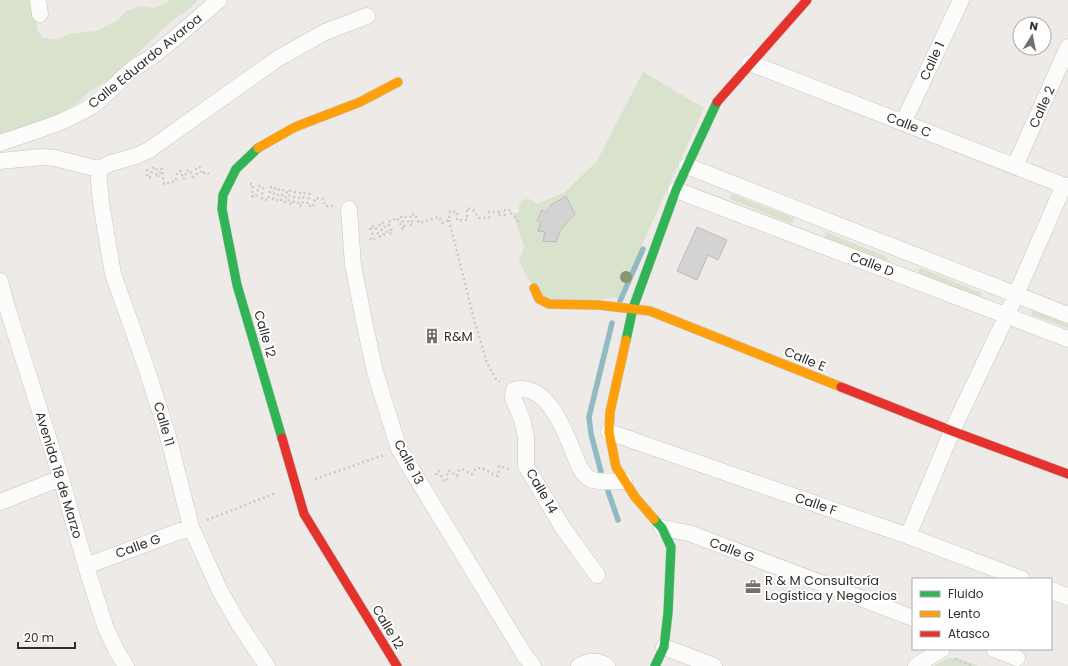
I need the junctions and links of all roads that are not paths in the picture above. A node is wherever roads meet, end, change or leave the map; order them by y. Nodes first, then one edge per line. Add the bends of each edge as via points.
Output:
1 (219, 0) edge
2 (806, 0) edge
3 (961, 0) edge
4 (367, 16) dead end
5 (1068, 47) edge
6 (750, 63) junction
7 (398, 82) dead end
8 (904, 122) junction
9 (0, 143) edge
10 (0, 162) edge
11 (687, 166) junction
12 (1015, 166) junction
13 (98, 169) junction
14 (1066, 186) edge
15 (676, 190) junction
16 (348, 209) dead end
17 (0, 281) edge
18 (534, 288) dead end
19 (1016, 295) junction
20 (633, 308) junction
21 (1007, 315) junction
22 (1068, 315) edge
23 (1068, 339) edge
24 (952, 431) junction
25 (609, 432) junction
26 (1068, 474) edge
27 (61, 478) junction
28 (624, 481) junction
29 (0, 502) edge
30 (191, 527) junction
31 (662, 528) junction
32 (908, 536) junction
33 (86, 566) junction
34 (597, 575) dead end
35 (1019, 578) edge
36 (1052, 590) edge
37 (1068, 598) edge
38 (912, 618) edge
39 (664, 647) junction
40 (940, 650) edge
41 (997, 650) edge
42 (1017, 658) edge
43 (126, 666) edge
44 (267, 666) edge
45 (397, 666) edge
46 (533, 666) edge
47 (579, 666) edge
48 (606, 666) edge
49 (655, 666) edge
50 (714, 666) edge
51 (916, 666) edge

1 - 9 street, Calle Eduardo Avaroa via 153,56 133,69 92,106 69,119
2 - 6 street
3 - 8 street, Calle 1
4 - 13 street via 325,32 277,59 150,150
5 - 12 street, Calle 2
6 - 8 street, Calle C
6 - 11 street via 717,102
7 - 45 street, Calle 12 via 360,102 295,127 257,148 236,169 227,184 222,209 237,285 304,514
8 - 12 street, Calle C
10 - 13 street via 43,157
11 - 15 street
11 - 19 street, Calle D
12 - 14 street, Calle C
13 - 30 street, Calle 11 via 113,274 166,428
14 - 19 street
15 - 20 street
15 - 21 street, Calle D
16 - 46 street, Calle 13 via 353,265 363,316 375,372 399,449
17 - 27 street, Avenida 18 de Marzo
18 - 20 street, Calle E via 540,300 554,306 573,304
19 - 21 street
19 - 22 street, Calle D
20 - 24 street, Calle E via 650,311
20 - 25 street via 610,412
21 - 23 street, Calle D
21 - 24 street
24 - 26 street, Calle E
24 - 32 street
25 - 28 street via 616,467
25 - 32 street, Calle F
27 - 29 street
27 - 33 street, Avenida 18 de Marzo
28 - 31 street
28 - 34 street, Calle 14 via 591,480 581,470 558,418 543,398 524,389 514,390 513,398 526,437 526,466 563,528
30 - 33 street, Calle G
30 - 44 street, Calle 11 via 220,591
31 - 38 street, Calle G via 689,533
31 - 39 street via 671,547
32 - 35 street, Calle F
33 - 43 street, Avenida 18 de Marzo via 105,626
36 - 37 street
39 - 49 street
39 - 50 street
40 - 51 street
41 - 42 street
47 - 48 street via 594,662

